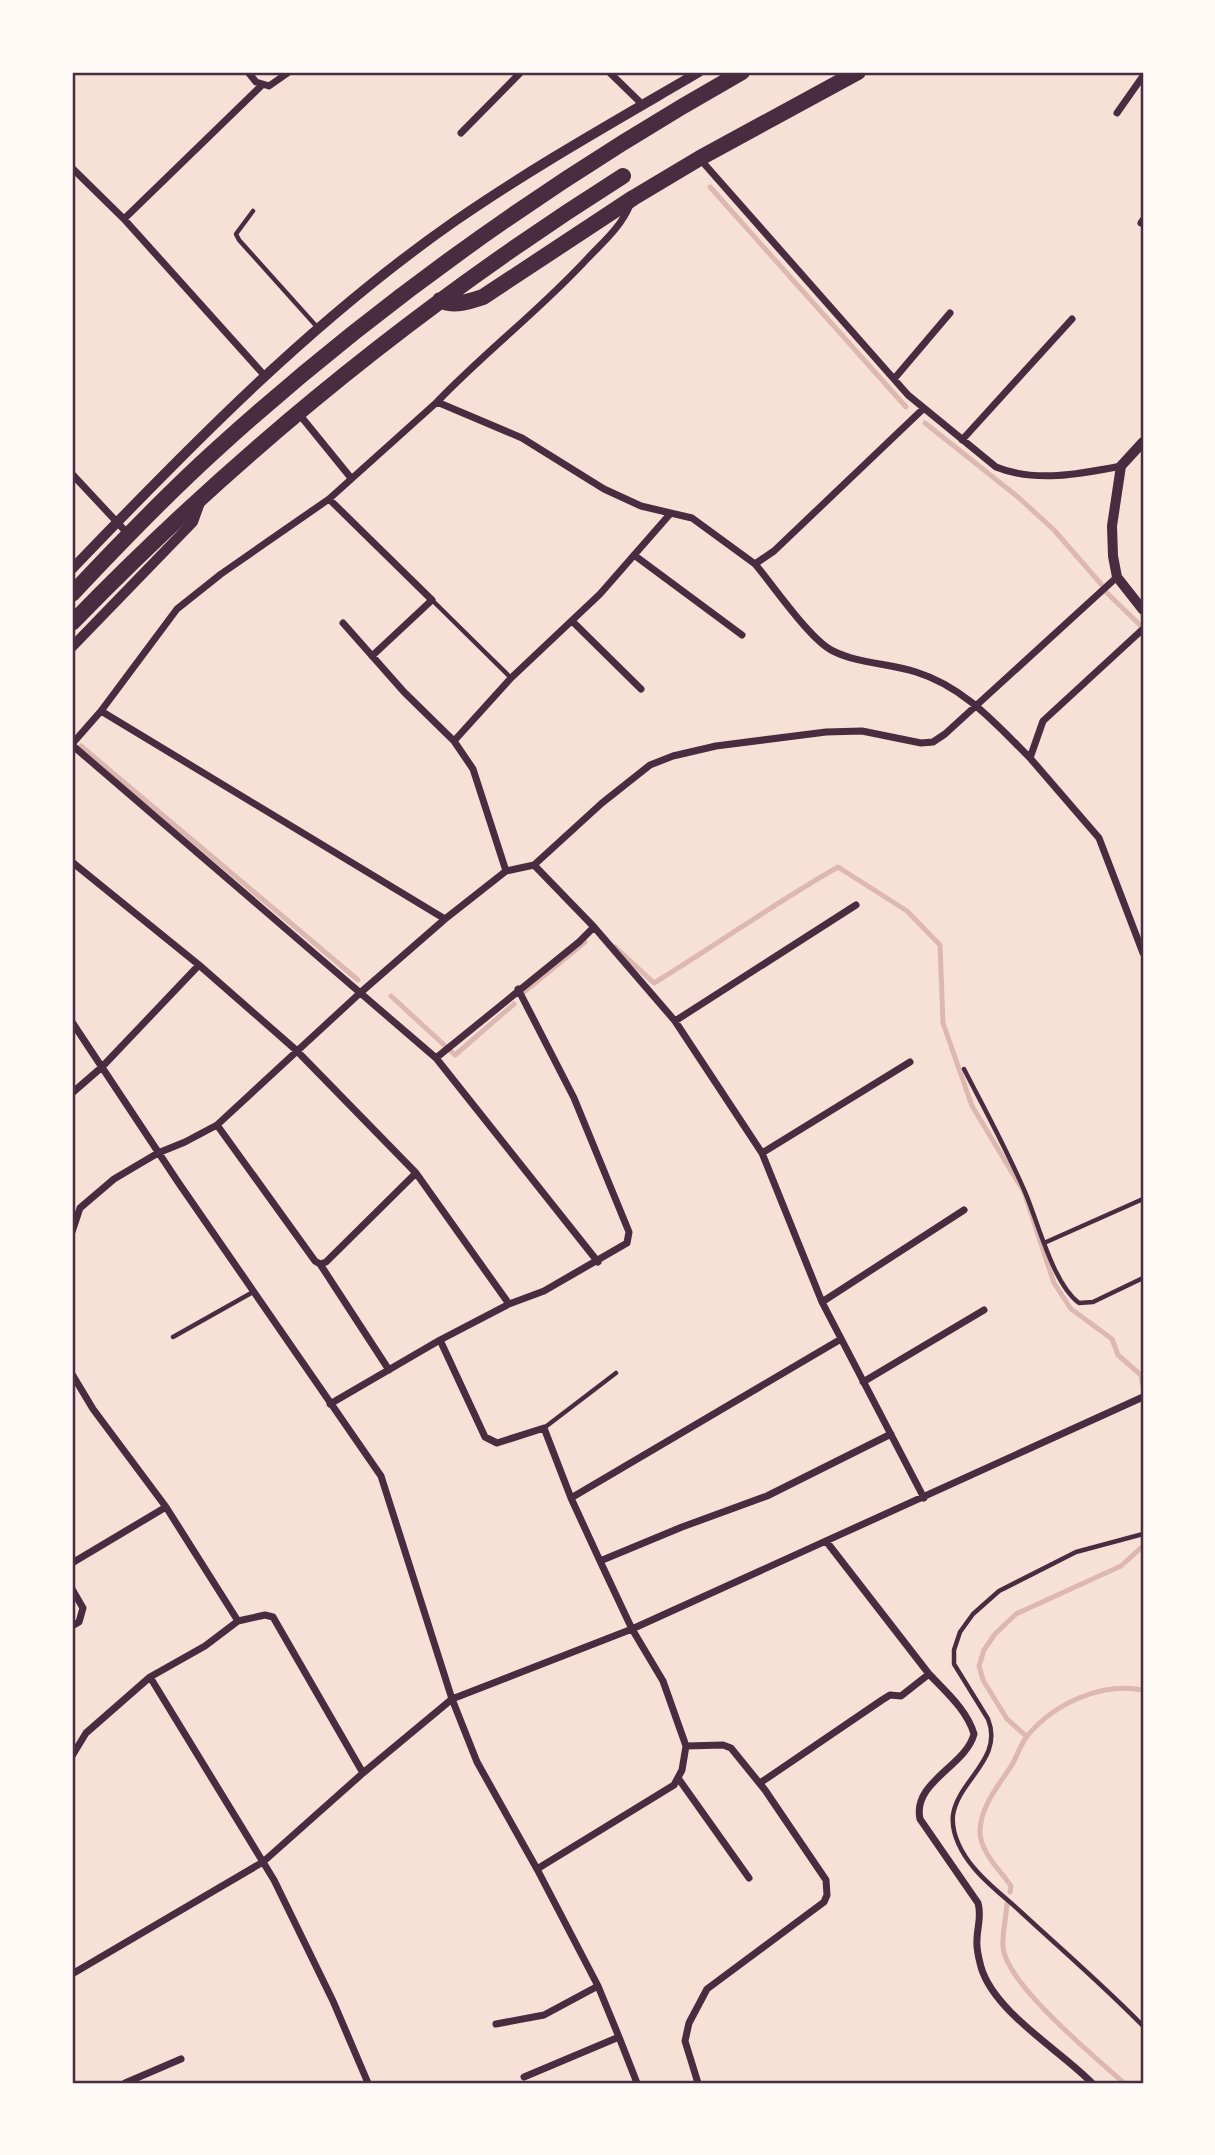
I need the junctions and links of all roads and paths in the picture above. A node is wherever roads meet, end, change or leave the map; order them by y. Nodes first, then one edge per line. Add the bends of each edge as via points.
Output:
1 (248, 72) edge
2 (289, 72) edge
3 (521, 72) edge
4 (609, 72) edge
5 (699, 72) edge
6 (741, 72) edge
7 (858, 72) edge
8 (1143, 76) edge
9 (262, 85) junction
10 (643, 105) junction
11 (1117, 113) dead end
12 (461, 134) dead end
13 (700, 158) junction
14 (72, 168) edge
15 (622, 176) dead end
16 (633, 198) junction
17 (253, 211) dead end
18 (124, 219) junction
19 (440, 300) junction
20 (950, 313) dead end
21 (1072, 319) dead end
22 (318, 329) junction
23 (265, 376) junction
24 (894, 379) junction
25 (438, 402) junction
26 (923, 409) junction
27 (299, 414) junction
28 (962, 440) junction
29 (1143, 442) edge
30 (1121, 466) junction
31 (72, 474) edge
32 (351, 478) junction
33 (201, 497) junction
34 (329, 499) junction
35 (670, 514) junction
36 (118, 521) junction
37 (129, 535) junction
38 (634, 555) junction
39 (755, 564) junction
40 (72, 569) edge
41 (1117, 577) junction
42 (72, 594) edge
43 (432, 600) junction
44 (1143, 610) edge
45 (572, 621) junction
46 (72, 623) edge
47 (343, 623) dead end
48 (1143, 629) edge
49 (743, 635) dead end
50 (72, 646) edge
51 (372, 656) junction
52 (511, 678) junction
53 (641, 689) dead end
54 (977, 705) junction
55 (100, 711) junction
56 (454, 741) junction
57 (72, 744) edge
58 (1030, 758) junction
59 (72, 862) edge
60 (534, 865) junction
61 (506, 871) junction
62 (856, 905) dead end
63 (445, 919) junction
64 (594, 927) junction
65 (1143, 953) edge
66 (199, 965) junction
67 (518, 989) junction
68 (360, 993) junction
69 (675, 1021) junction
70 (72, 1022) edge
71 (296, 1050) junction
72 (436, 1058) junction
73 (910, 1062) dead end
74 (102, 1066) junction
75 (964, 1069) dead end
76 (72, 1093) edge
77 (217, 1125) junction
78 (158, 1153) junction
79 (762, 1153) junction
80 (416, 1172) junction
81 (1143, 1199) edge
82 (964, 1210) dead end
83 (72, 1232) edge
84 (1044, 1243) junction
85 (598, 1262) junction
86 (320, 1264) junction
87 (1143, 1278) edge
88 (254, 1292) junction
89 (822, 1302) junction
90 (509, 1304) junction
91 (984, 1310) dead end
92 (173, 1337) dead end
93 (842, 1339) junction
94 (440, 1340) junction
95 (389, 1370) junction
96 (616, 1373) dead end
97 (72, 1374) edge
98 (863, 1382) junction
99 (1143, 1397) edge
100 (330, 1404) junction
101 (544, 1428) junction
102 (891, 1434) junction
103 (923, 1497) junction
104 (571, 1499) junction
105 (166, 1507) junction
106 (1143, 1534) edge
107 (826, 1541) junction
108 (600, 1561) junction
109 (72, 1563) edge
110 (72, 1589) edge
111 (238, 1621) junction
112 (72, 1626) edge
113 (632, 1629) junction
114 (929, 1674) junction
115 (150, 1677) junction
116 (452, 1699) junction
117 (686, 1746) junction
118 (72, 1756) edge
119 (363, 1773) junction
120 (678, 1779) junction
121 (760, 1783) junction
122 (263, 1862) junction
123 (537, 1869) junction
124 (749, 1878) dead end
125 (72, 1974) edge
126 (598, 1986) junction
127 (496, 2024) dead end
128 (1143, 2025) edge
129 (618, 2037) junction
130 (181, 2059) dead end
131 (524, 2077) dead end
132 (125, 2083) edge
133 (368, 2083) edge
134 (637, 2083) edge
135 (698, 2083) edge
136 (1092, 2083) edge

1 - 9 street
2 - 9 street via 269,86
3 - 12 street
4 - 10 street
5 - 10 street
6 - 37 highway via 486,232 406,290 217,448
7 - 13 highway
8 - 11 street
9 - 18 street
10 - 22 street via 455,222
13 - 16 highway
13 - 24 street
14 - 18 street
15 - 19 highway
16 - 19 highway via 483,298 463,304
16 - 25 street via 624,220 557,291
17 - 22 lane via 239,227 239,240
18 - 23 street
19 - 27 highway
20 - 24 street
21 - 28 street
22 - 23 street
23 - 36 street
24 - 26 street
25 - 32 street
25 - 35 street via 522,438 604,489
26 - 28 street
26 - 39 street
27 - 32 street
27 - 33 highway
28 - 30 street via 1012,474 1073,475
29 - 30 street
30 - 41 street via 1112,526
31 - 36 street
32 - 34 street
33 - 46 highway
33 - 50 street via 193,522
34 - 43 street
34 - 55 street via 177,609
35 - 38 street
35 - 39 street via 692,518
36 - 37 street
36 - 40 street
37 - 42 highway
38 - 45 street
38 - 49 street
39 - 54 street via 831,650 916,672
41 - 44 street
41 - 54 street
43 - 51 street
43 - 52 lane
45 - 52 street
45 - 53 street
47 - 51 street
48 - 58 street via 1043,721
51 - 56 street
52 - 56 street
54 - 58 street
54 - 60 street via 933,741 827,732 673,756 650,765
55 - 57 street
55 - 63 street
56 - 61 street via 472,769
57 - 68 street
58 - 65 street via 1099,838
59 - 66 street
60 - 61 street
60 - 64 street
61 - 63 street
62 - 69 street
63 - 68 street
64 - 67 street
64 - 69 street
66 - 71 street
66 - 74 street
67 - 72 street
67 - 85 street via 574,1098 629,1232 627,1243
68 - 71 street
68 - 72 street
69 - 79 street
70 - 74 street
71 - 77 street
71 - 80 street
72 - 85 street
73 - 79 street
74 - 76 street
74 - 78 street
75 - 84 lane via 1025,1192
77 - 78 street
77 - 86 street
78 - 83 street via 114,1179 80,1208
78 - 88 street
79 - 89 street
80 - 86 street
80 - 90 street
81 - 84 lane
82 - 89 street
84 - 87 lane via 1068,1295 1079,1304
85 - 90 street
86 - 95 street
88 - 92 lane
88 - 100 street
89 - 93 street
90 - 94 street
91 - 98 street
93 - 98 street
93 - 104 street
94 - 95 street
94 - 101 street via 485,1437 496,1443
95 - 100 street
96 - 101 lane
97 - 105 street
98 - 102 street
99 - 103 street
100 - 116 street via 381,1476
101 - 104 street
102 - 103 street
102 - 108 street via 767,1496
103 - 107 street
104 - 108 street
105 - 109 street
105 - 111 street
106 - 128 lane via 1076,1552 999,1591 960,1632 954,1664 988,1720 992,1742 954,1807 952,1828 974,1869
107 - 113 street
107 - 114 street
108 - 113 street
110 - 112 street via 83,1608 79,1622
111 - 115 street
111 - 119 street via 273,1617
113 - 116 street
113 - 117 street via 663,1681
114 - 121 street via 901,1696 882,1700
114 - 136 street via 947,1691 974,1734 924,1793 918,1804 920,1819 978,1903 981,1913 976,1940 986,1982
115 - 118 street via 86,1732
115 - 122 street
116 - 119 street
116 - 123 street via 477,1762
117 - 120 street
117 - 121 street via 731,1748
119 - 122 street
120 - 123 street
120 - 124 street
121 - 135 street via 826,1880 827,1895 824,1902 707,1989 685,2041
122 - 125 street
122 - 133 street via 328,1989
123 - 126 street
126 - 127 street via 544,2015
126 - 129 street
129 - 131 street
129 - 134 street
130 - 132 street

